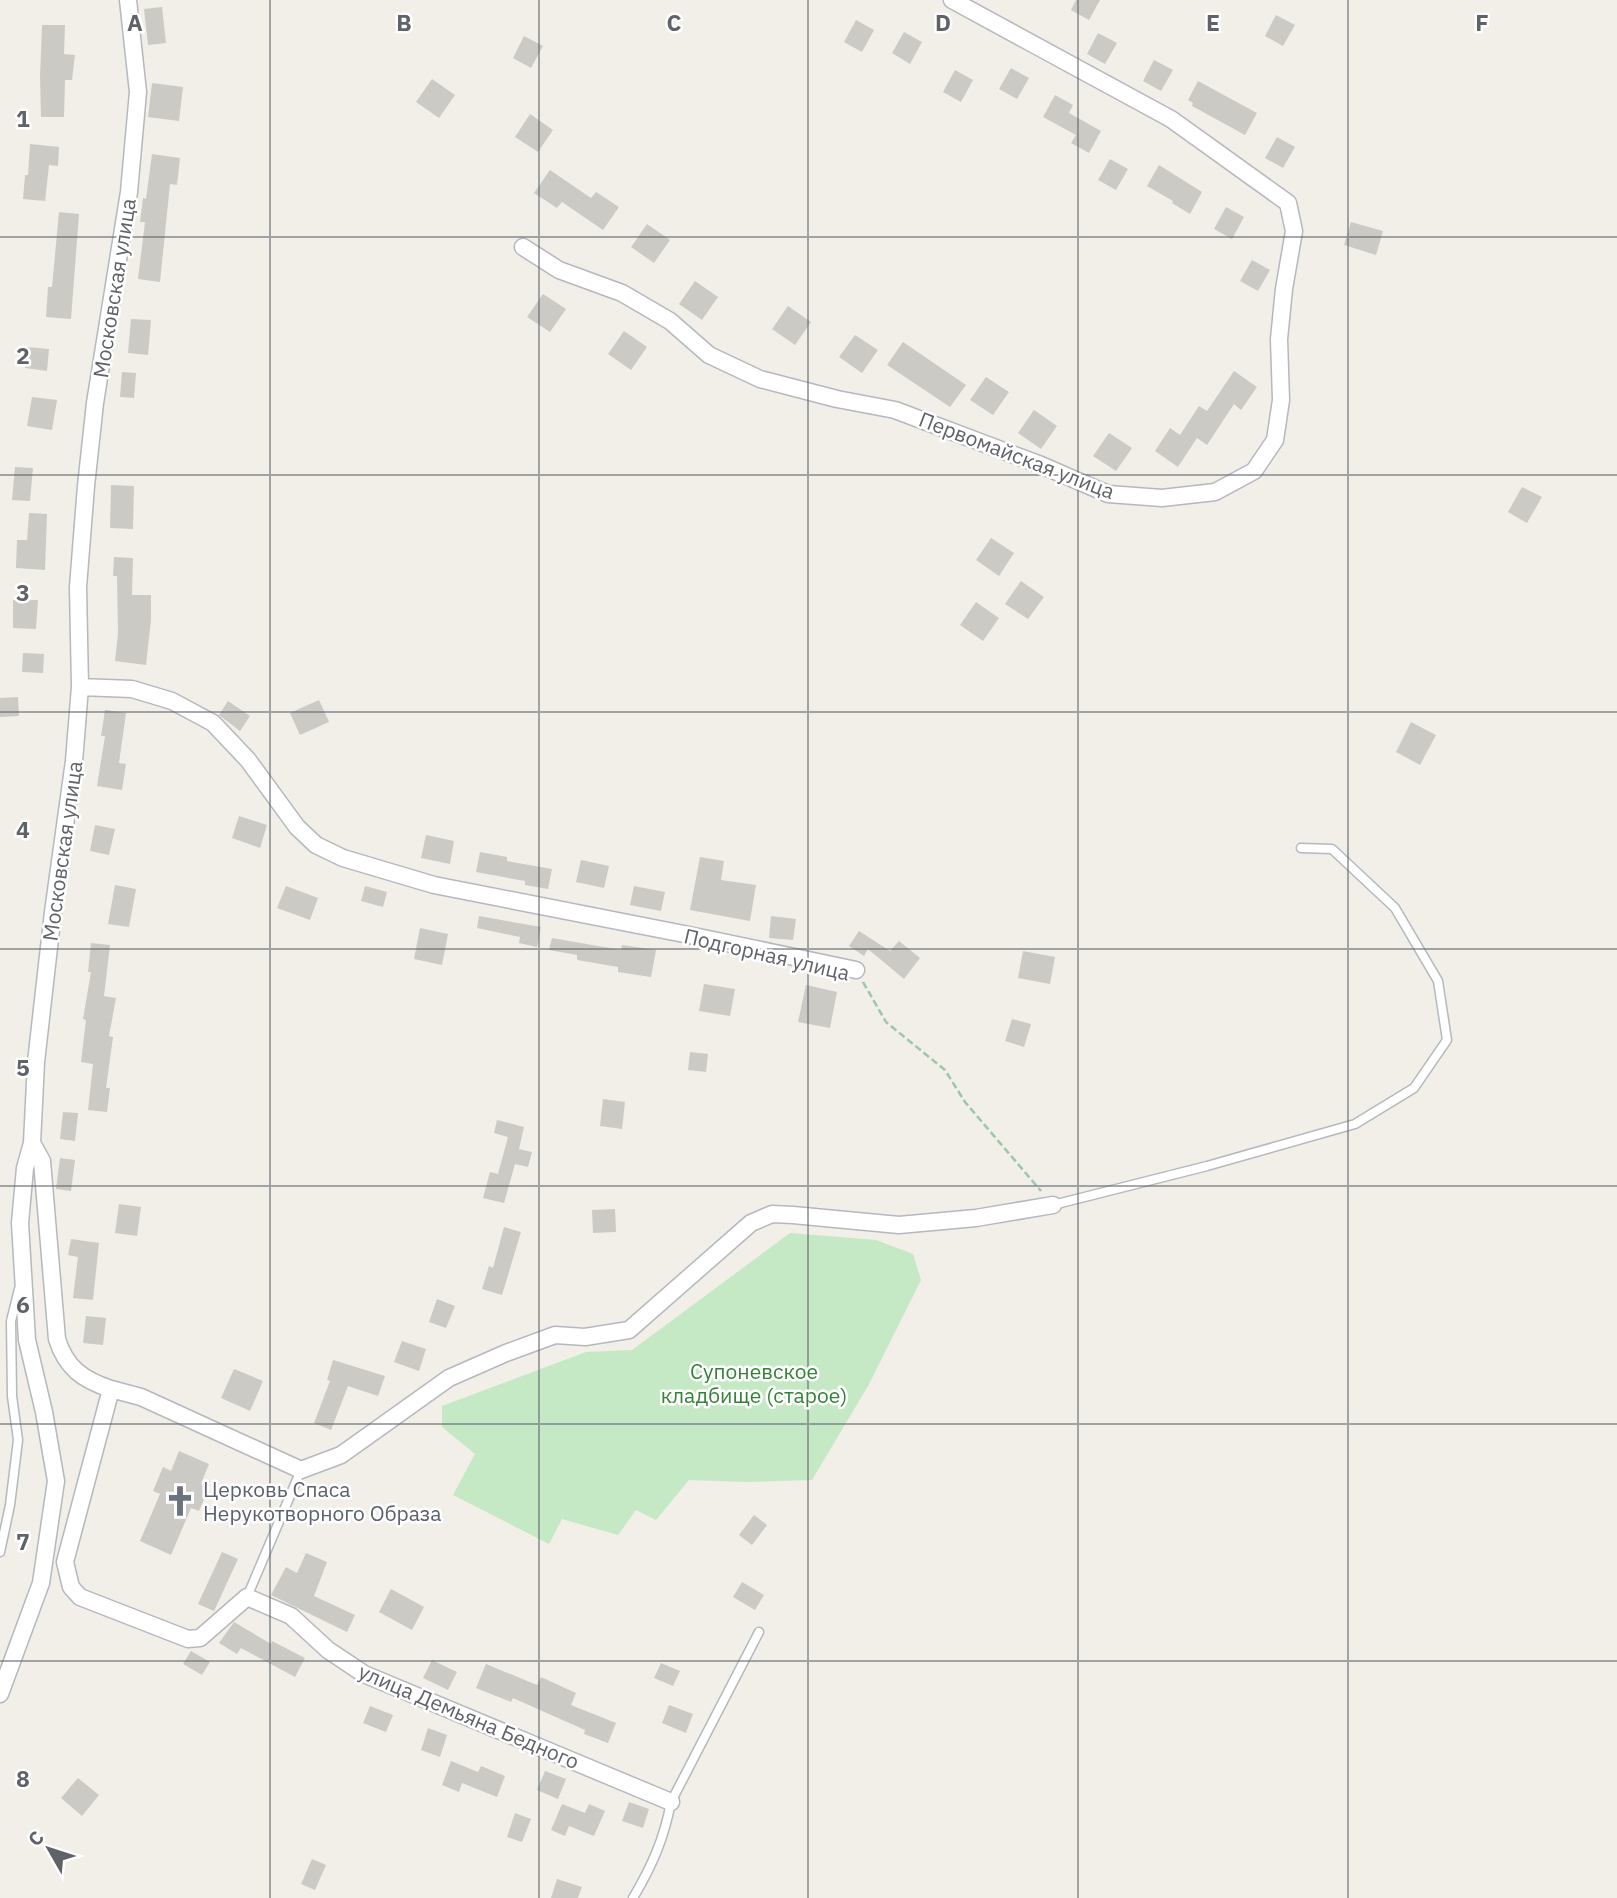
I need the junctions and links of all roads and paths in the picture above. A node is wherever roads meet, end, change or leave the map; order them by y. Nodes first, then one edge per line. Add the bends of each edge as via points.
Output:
1 (128, 0) edge
2 (952, 0) edge
3 (523, 247) dead end
4 (80, 687) junction
5 (1301, 848) dead end
6 (856, 971) joint
7 (32, 1143) junction
8 (1053, 1205) junction
9 (23, 1275) junction
10 (111, 1389) junction
11 (301, 1470) junction
12 (0, 1552) edge
13 (247, 1597) junction
14 (759, 1632) dead end
15 (1, 1690) edge
16 (671, 1802) junction
17 (633, 1898) edge

1 - 4 street, Московская улица via 138,92 129,192 86,486 78,587
2 - 3 street, Первомайская улица via 1171,119 1288,203 1294,231 1279,339 1281,400 1275,440 1254,471 1215,492 1162,498 1108,494 895,410 760,379 709,355 670,321 622,293 559,270
4 - 6 street, Подгорная улица via 131,689 172,701 213,723 248,760 297,827 316,845 343,858 434,885
4 - 7 street, Московская улица via 36,1062
5 - 8 lane via 1332,849 1395,908 1438,981 1447,1040 1414,1088 1355,1124
6 - 8 path, Подгорная улица via 886,1022 945,1070 965,1102
7 - 9 street, Московская улица via 20,1223
7 - 10 street via 42,1161 62,1356 89,1381
8 - 11 street via 899,1225 772,1214 751,1223 629,1330 585,1337 555,1335 495,1358 449,1378 341,1455
9 - 12 lane via 11,1321 18,1440
9 - 15 street, Московская улица via 27,1340 56,1481 41,1583
10 - 11 street
10 - 13 street via 67,1549 71,1587 80,1597 188,1639 200,1638
11 - 13 lane
13 - 16 street, улица Демьяна Бедного via 291,1616 328,1650 364,1674
14 - 16 lane
16 - 17 lane via 666,1833

